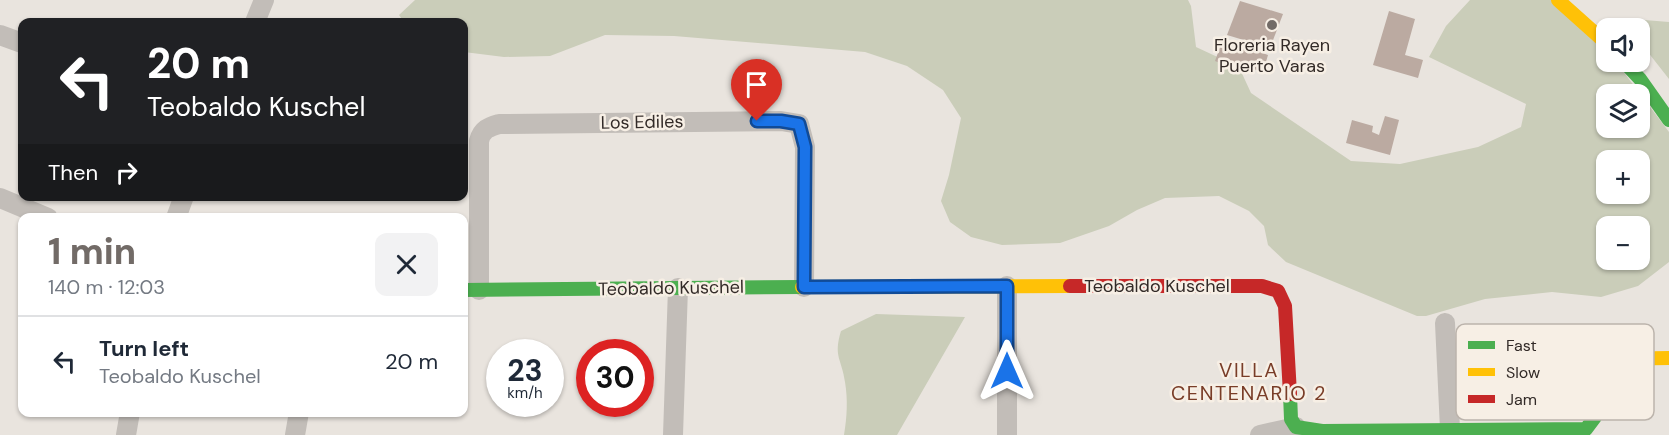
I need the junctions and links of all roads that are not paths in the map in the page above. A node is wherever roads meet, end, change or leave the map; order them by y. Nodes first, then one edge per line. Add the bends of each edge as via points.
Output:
1 (264, 0) edge
2 (1558, 0) edge
3 (257, 18) edge
4 (1596, 34) edge
5 (0, 35) edge
6 (18, 42) edge
7 (1633, 72) edge
8 (1669, 120) edge
9 (0, 198) edge
10 (36, 213) edge
11 (1007, 286) junction
12 (804, 287) junction
13 (678, 288) junction
14 (471, 290) edge
15 (1445, 323) dead end
16 (129, 417) edge
17 (298, 417) edge
18 (1592, 420) edge
19 (1296, 427) junction
20 (1450, 429) junction
21 (126, 435) edge
22 (295, 435) edge
23 (673, 435) edge
24 (1007, 435) edge
25 (1260, 435) edge

1 - 3 street
2 - 4 street
5 - 6 street
7 - 8 street
9 - 10 street
11 - 12 street, Teobaldo Kuschel
11 - 19 street, Teobaldo Kuschel via 1262,286 1278,291 1285,306 1289,411
11 - 24 street
12 - 13 street, Teobaldo Kuschel
12 - 14 street, Los Ediles via 805,147 799,124 781,121 489,127 479,141
13 - 14 street, Teobaldo Kuschel
13 - 23 street
15 - 20 street
16 - 21 street
17 - 22 street
18 - 20 street via 1586,429
19 - 20 street via 1322,431
19 - 25 street

